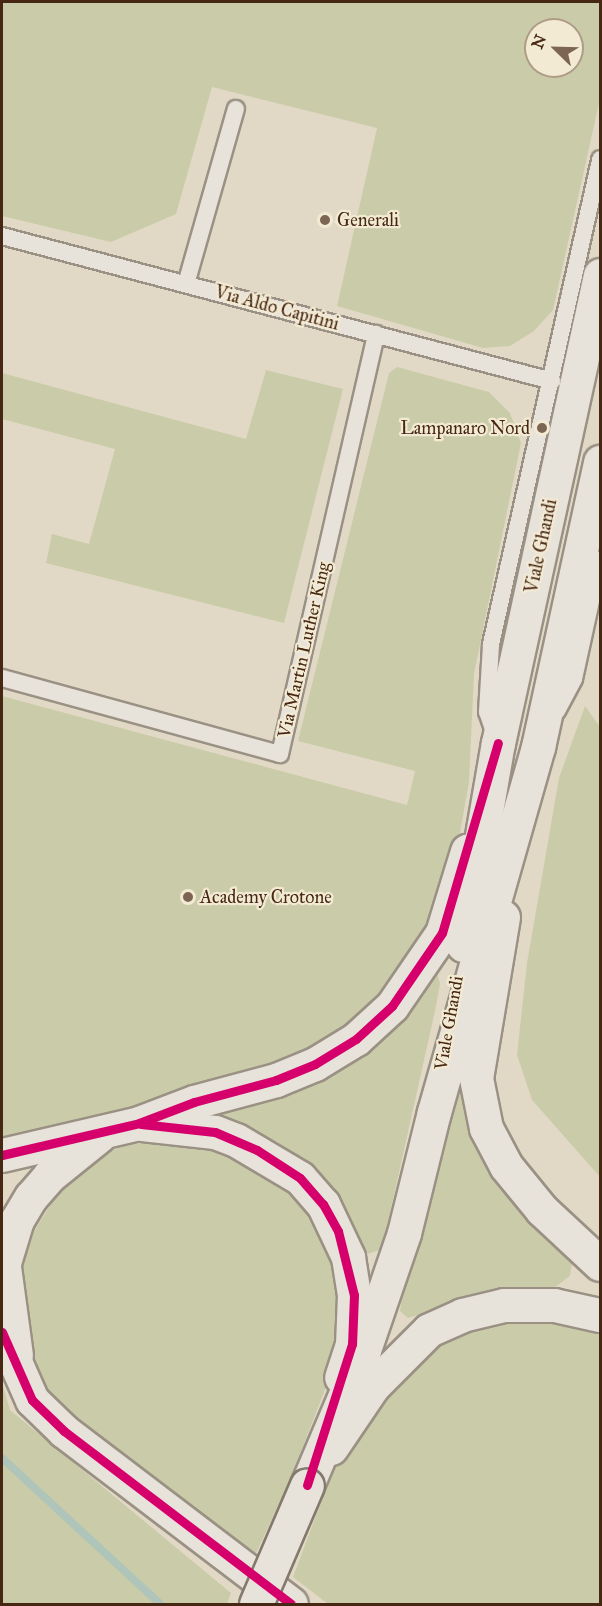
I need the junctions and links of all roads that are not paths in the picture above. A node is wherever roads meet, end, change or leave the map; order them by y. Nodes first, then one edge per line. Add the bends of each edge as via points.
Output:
1 (236, 109) dead end
2 (600, 159) edge
3 (2, 236) edge
4 (600, 275) edge
5 (186, 284) junction
6 (376, 334) junction
7 (552, 381) junction
8 (600, 462) edge
9 (600, 560) edge
10 (2, 678) edge
11 (498, 743) junction
12 (538, 747) junction
13 (434, 1112) junction
14 (139, 1123) junction
15 (107, 1131) junction
16 (2, 1155) edge
17 (2, 1259) edge
18 (600, 1264) edge
19 (600, 1315) edge
20 (2, 1332) edge
21 (18, 1371) junction
22 (307, 1485) junction
23 (256, 1605) edge
24 (291, 1605) edge

1 - 5 lane
2 - 7 lane
3 - 5 lane, Via Aldo Capitini
4 - 11 street, Viale Ghandi
5 - 6 lane, Via Aldo Capitini
6 - 7 lane, Via Aldo Capitini
6 - 10 lane, Via Martin Luther King via 280,754
7 - 11 lane via 491,644 487,712
8 - 12 street, Viale Ghandi
9 - 12 lane via 574,678
11 - 13 street, Viale Ghandi
11 - 14 street via 442,933 392,1006 356,1039 315,1064
12 - 13 street, Viale Ghandi
12 - 18 street via 494,961 476,1078 486,1128 506,1166 542,1210
13 - 22 street via 404,1233 375,1318
14 - 15 street
14 - 22 street via 215,1132 257,1150 300,1178 323,1204 338,1230 354,1295 352,1344
15 - 16 street
15 - 17 street via 49,1176 31,1197
17 - 21 street
19 - 22 street via 554,1305 504,1305 462,1315 429,1330 373,1386
20 - 21 street
21 - 24 street via 32,1400 64,1431
22 - 23 street, bridge

